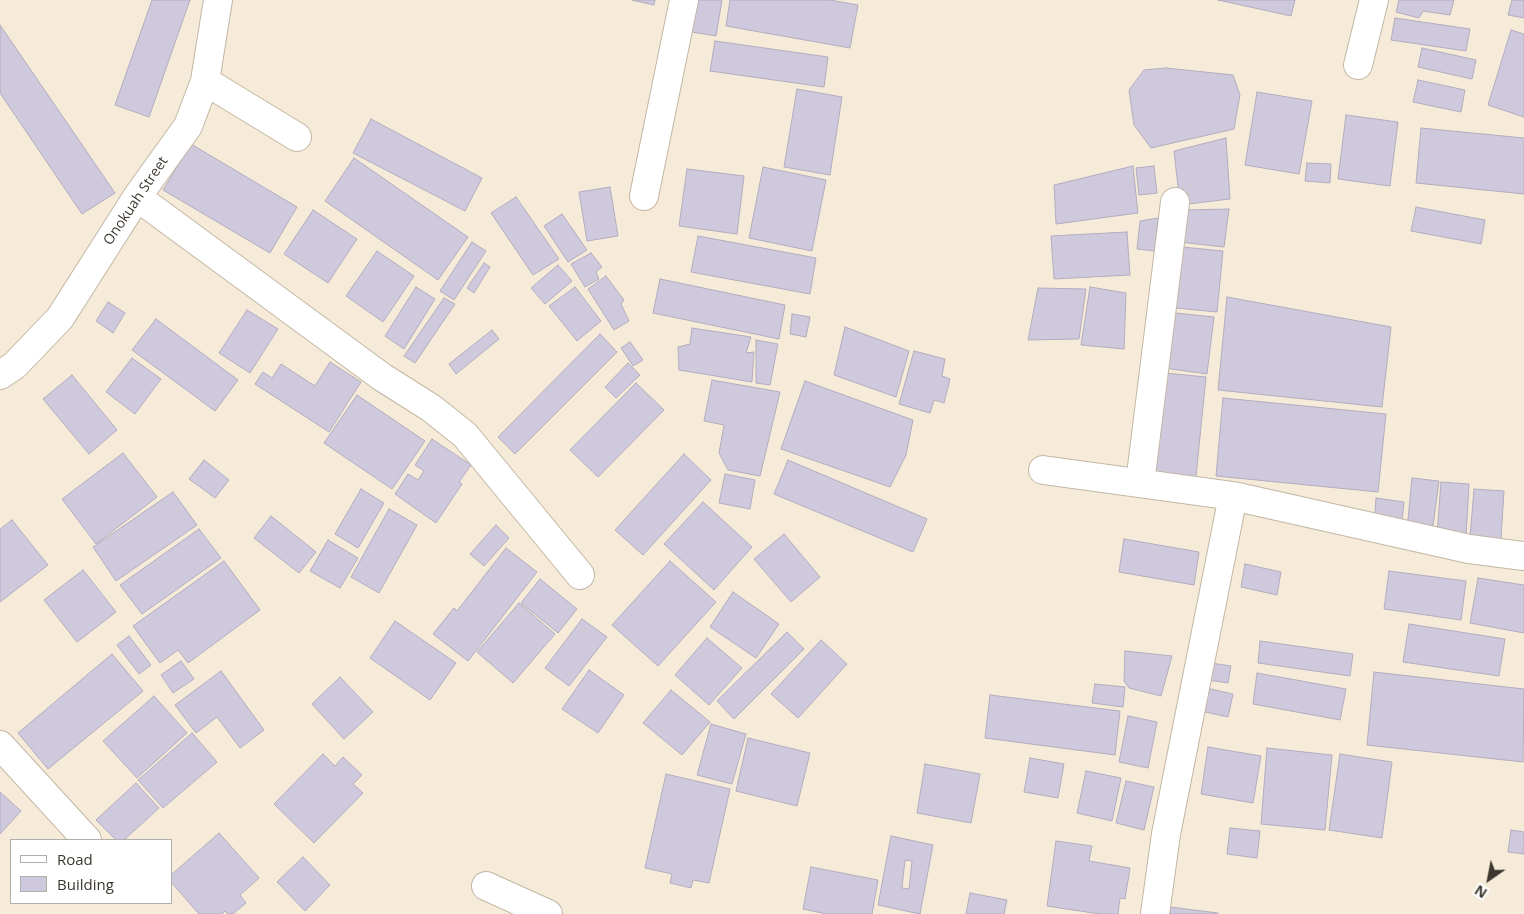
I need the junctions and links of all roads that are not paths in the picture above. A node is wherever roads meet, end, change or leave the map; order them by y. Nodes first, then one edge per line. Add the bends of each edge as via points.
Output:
1 (218, 0) edge
2 (684, 0) edge
3 (1374, 0) edge
4 (1358, 65) dead end
5 (205, 81) junction
6 (297, 137) dead end
7 (644, 196) dead end
8 (137, 198) junction
9 (1175, 202) dead end
10 (0, 375) edge
11 (1042, 470) dead end
12 (1140, 483) junction
13 (1233, 496) junction
14 (1524, 556) edge
15 (580, 575) dead end
16 (0, 746) edge
17 (86, 839) edge
18 (486, 886) dead end
19 (548, 914) edge
20 (1155, 914) edge

1 - 5 street, Onokuah Street
2 - 7 street
3 - 4 street
5 - 6 street
5 - 8 street, Onokuah Street via 188,126
8 - 10 street, Onokuah Street via 60,318 15,365
8 - 15 street via 465,435
9 - 12 street
11 - 12 street
12 - 13 street
13 - 14 street via 1469,549
13 - 20 street via 1166,834
16 - 17 street
18 - 19 street

